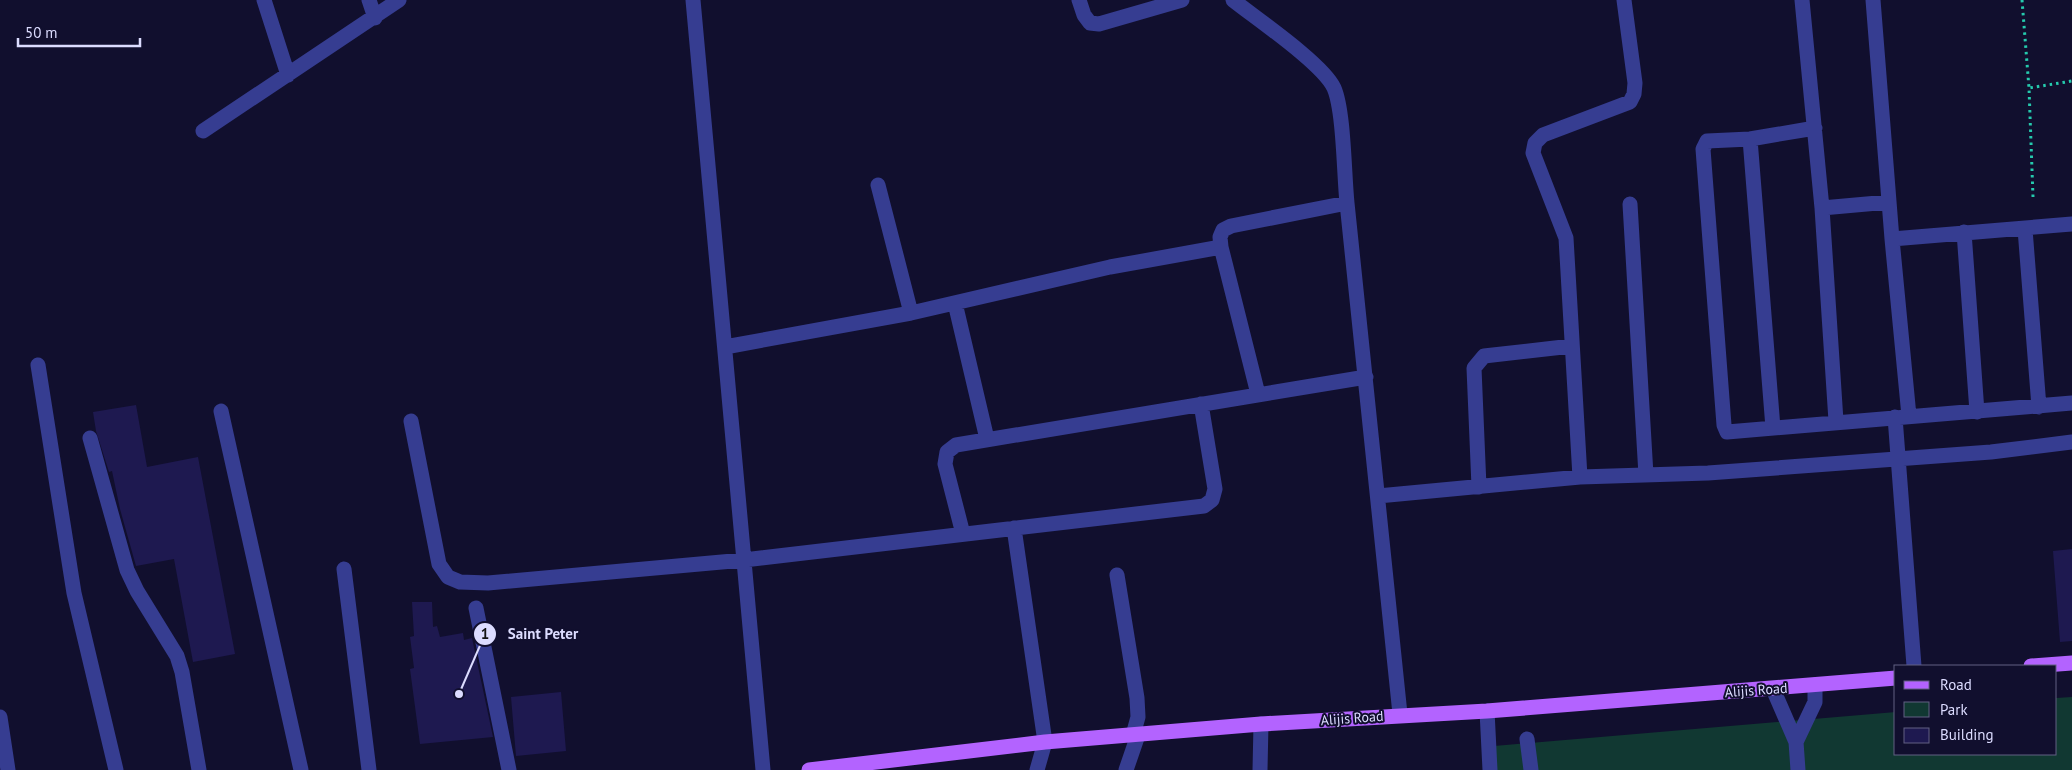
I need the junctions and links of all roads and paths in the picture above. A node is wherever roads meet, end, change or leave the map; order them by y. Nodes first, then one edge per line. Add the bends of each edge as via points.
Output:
1 (264, 0) edge
2 (369, 0) edge
3 (399, 0) edge
4 (693, 0) edge
5 (1079, 0) edge
6 (1182, 0) edge
7 (1234, 0) edge
8 (1624, 0) edge
9 (1802, 0) edge
10 (1873, 0) edge
11 (2022, 0) edge
12 (375, 18) junction
13 (288, 75) junction
14 (2072, 81) edge
15 (2029, 88) junction
16 (1815, 128) junction
17 (203, 131) dead end
18 (1750, 139) junction
19 (878, 185) dead end
20 (2033, 197) dead end
21 (1889, 202) junction
22 (1346, 203) junction
23 (1630, 204) dead end
24 (1822, 208) junction
25 (2072, 224) edge
26 (2025, 229) junction
27 (1964, 232) junction
28 (1892, 239) junction
29 (1221, 247) junction
30 (955, 303) junction
31 (912, 313) junction
32 (1572, 346) junction
33 (725, 347) junction
34 (38, 365) dead end
35 (1366, 377) junction
36 (1258, 394) junction
37 (2072, 403) edge
38 (1202, 404) junction
39 (2039, 407) junction
40 (221, 410) dead end
41 (1977, 412) junction
42 (1902, 417) junction
43 (411, 421) dead end
44 (1836, 422) junction
45 (1773, 428) junction
46 (90, 438) dead end
47 (987, 439) junction
48 (2072, 442) edge
49 (1898, 458) junction
50 (1646, 475) junction
51 (1580, 477) junction
52 (1479, 487) junction
53 (1378, 496) junction
54 (1014, 528) junction
55 (963, 534) junction
56 (744, 560) junction
57 (344, 569) dead end
58 (1117, 575) dead end
59 (476, 608) dead end
60 (2072, 663) edge
61 (1914, 665) edge
62 (2045, 665) edge
63 (1894, 678) edge
64 (1815, 686) junction
65 (1773, 689) junction
66 (1487, 711) junction
67 (1400, 714) junction
68 (0, 717) edge
69 (1261, 724) junction
70 (1135, 735) junction
71 (1528, 739) dead end
72 (1044, 742) junction
73 (1796, 742) junction
74 (8, 770) edge
75 (116, 770) edge
76 (199, 770) edge
77 (301, 770) edge
78 (369, 770) edge
79 (510, 770) edge
80 (763, 770) edge
81 (811, 770) edge
82 (1036, 770) edge
83 (1126, 770) edge
84 (1260, 770) edge
85 (1490, 770) edge
86 (1532, 770) edge
87 (1798, 770) edge

1 - 13 street
2 - 12 street
3 - 12 street
4 - 33 street
5 - 6 street via 1090,24
7 - 22 street via 1313,62 1334,88 1340,118
8 - 32 street via 1635,83 1630,102 1543,135 1534,143 1533,153 1566,238
9 - 16 street
10 - 21 street
11 - 15 path
12 - 13 street
13 - 17 street
14 - 15 path
15 - 20 path
16 - 18 street
16 - 24 street
18 - 45 street
18 - 45 street via 1714,139 1707,141 1703,149 1724,425 1727,432
19 - 31 street
21 - 24 street
21 - 28 street
22 - 29 street via 1231,226 1223,230
22 - 35 street
23 - 50 street
24 - 44 street
25 - 26 street
26 - 27 street
26 - 39 street
27 - 28 street
27 - 41 street
28 - 42 street
29 - 30 street via 1110,267
29 - 36 street
30 - 31 street
30 - 47 street
31 - 33 street
32 - 51 street
32 - 52 street via 1484,356 1478,360 1474,368
33 - 56 street
34 - 75 street via 74,593
35 - 36 street
35 - 53 street
36 - 38 street
37 - 39 street
38 - 47 street
38 - 54 street via 1216,489 1212,500 1204,506
39 - 41 street
40 - 77 street
41 - 42 street
42 - 44 street
42 - 49 street
43 - 56 street via 440,564 448,577 460,582 488,583
44 - 45 street
46 - 76 street via 127,570 177,656
47 - 55 street via 956,445 947,452 945,464
48 - 49 street via 1991,452
49 - 50 street
49 - 61 street
50 - 51 street
51 - 52 street
52 - 53 street
53 - 67 street
54 - 55 street
54 - 72 street
55 - 56 street
56 - 80 street
57 - 78 street
58 - 70 street via 1138,698
59 - 79 street
60 - 62 main road
63 - 64 main road, Alijis Road
64 - 65 main road, Alijis Road
64 - 73 street via 1815,702
65 - 66 main road, Alijis Road
65 - 73 street
66 - 67 main road, Alijis Road
66 - 85 street
67 - 69 main road, Alijis Road
68 - 74 street
69 - 70 main road, Alijis Road
69 - 84 street
70 - 72 main road, Alijis Road
70 - 83 street
71 - 86 street
72 - 81 main road, Alijis Road
72 - 82 street
73 - 87 street

